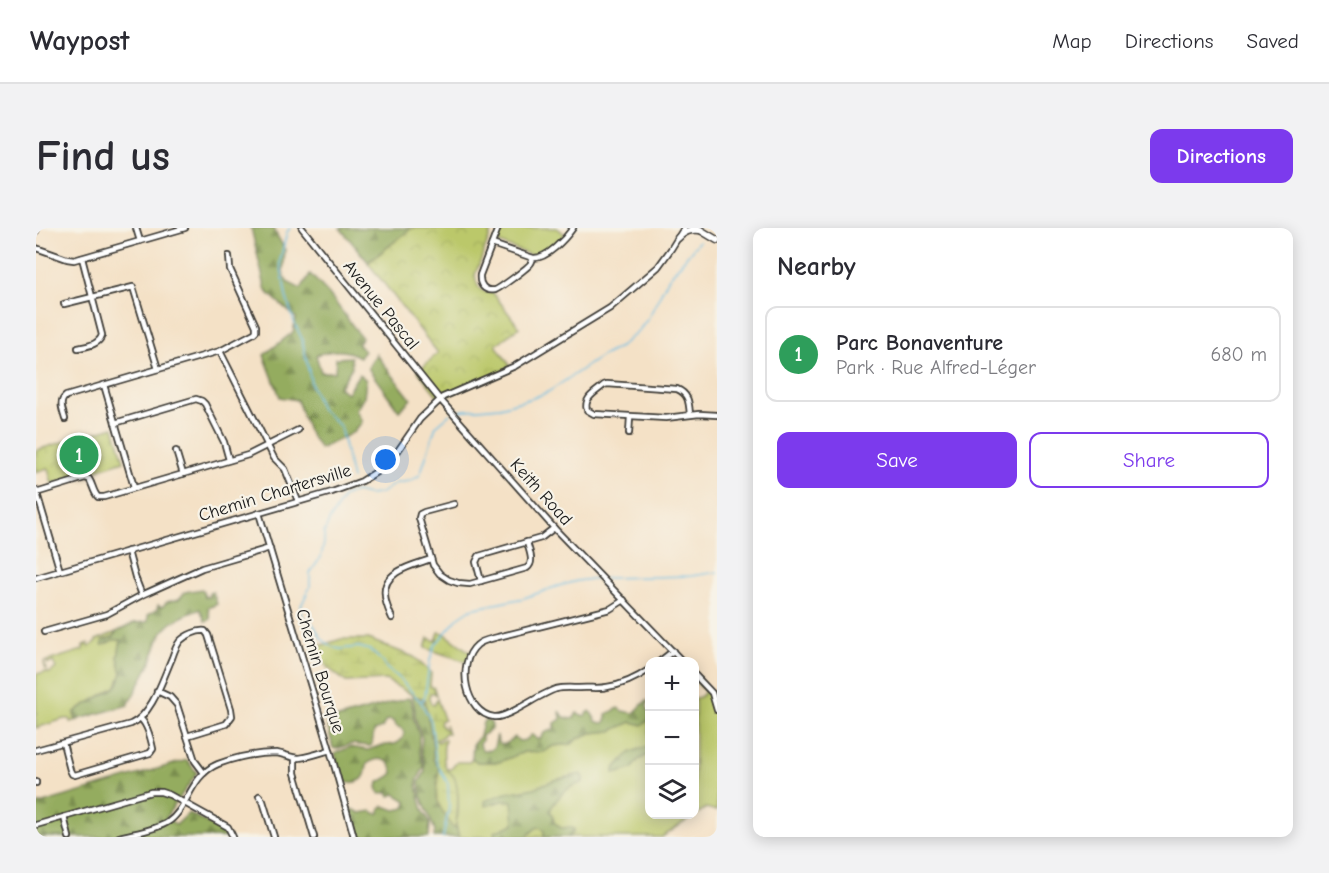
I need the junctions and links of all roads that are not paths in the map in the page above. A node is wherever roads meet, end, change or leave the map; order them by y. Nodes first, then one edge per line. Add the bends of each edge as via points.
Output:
1 (136, 228) edge
2 (185, 228) edge
3 (302, 228) edge
4 (498, 228) edge
5 (573, 228) edge
6 (679, 228) edge
7 (684, 228) edge
8 (698, 229) edge
9 (678, 238) junction
10 (717, 240) edge
11 (140, 241) junction
12 (492, 244) junction
13 (36, 248) edge
14 (229, 256) dead end
15 (82, 258) junction
16 (533, 258) junction
17 (92, 297) junction
18 (64, 304) dead end
19 (78, 348) dead end
20 (220, 351) junction
21 (158, 369) junction
22 (104, 385) junction
23 (440, 399) junction
24 (690, 415) junction
25 (717, 415) edge
26 (630, 417) junction
27 (65, 419) dead end
28 (115, 423) junction
29 (298, 430) dead end
30 (629, 433) dead end
31 (267, 445) junction
32 (176, 451) dead end
33 (229, 460) junction
34 (183, 474) junction
35 (134, 488) junction
36 (36, 492) edge
37 (298, 501) junction
38 (454, 504) dead end
39 (259, 513) junction
40 (554, 528) junction
41 (526, 542) junction
42 (270, 548) junction
43 (129, 551) junction
44 (430, 559) junction
45 (60, 571) junction
46 (36, 578) edge
47 (481, 581) junction
48 (142, 595) junction
49 (624, 600) junction
50 (392, 618) dead end
51 (44, 632) dead end
52 (673, 651) junction
53 (665, 657) edge
54 (678, 657) edge
55 (645, 672) edge
56 (699, 679) edge
57 (157, 691) junction
58 (717, 710) edge
59 (141, 719) junction
60 (187, 736) junction
61 (63, 743) junction
62 (36, 750) edge
63 (330, 750) junction
64 (295, 758) junction
65 (204, 773) junction
66 (259, 796) dead end
67 (183, 802) junction
68 (64, 817) junction
69 (36, 825) edge
70 (69, 837) edge
71 (121, 837) edge
72 (233, 837) edge
73 (274, 837) edge
74 (314, 837) edge
75 (354, 837) edge

1 - 11 street
2 - 11 street
3 - 23 street, Avenue Pascal
4 - 12 street
5 - 16 street via 540,258
6 - 9 main road
7 - 9 street, Chemin Chartersville
8 - 9 main road via 688,230
8 - 10 main road
9 - 23 street, Chemin Chartersville via 658,267 610,308 514,366
11 - 15 street
12 - 16 street
12 - 16 street via 479,277 488,290 499,288 530,265
13 - 15 street via 67,259
14 - 20 street via 230,268 256,330
15 - 17 street
17 - 18 street
17 - 19 street via 102,337
17 - 21 street via 133,287
20 - 21 street
20 - 31 street
21 - 22 street
22 - 27 street via 62,399
22 - 28 street
23 - 37 street, Chemin Chartersville via 378,472
23 - 40 street, Keith Road
24 - 25 street
24 - 26 street
24 - 26 street via 687,396 677,389 607,384 585,404 594,414
26 - 30 street
28 - 33 street via 200,400 224,442
28 - 35 street
29 - 31 street
31 - 33 street
31 - 37 street via 285,469
32 - 34 street
33 - 34 street
34 - 35 street
35 - 36 street via 98,497 92,483 84,478
36 - 45 street
37 - 39 street, Chemin Chartersville
38 - 44 street via 419,516
39 - 42 street, Chemin Bourque
39 - 43 street, Chemin Chartersville
40 - 41 street
40 - 49 street, Keith Road
41 - 47 street via 479,556 476,562
41 - 47 street via 529,567
42 - 48 street via 202,568
42 - 63 street, Chemin Bourque
43 - 45 street, Chemin Chartersville
43 - 48 street
44 - 47 street via 438,572 452,582
44 - 50 street via 388,579 384,592
45 - 46 street, Chemin Chartersville
48 - 51 street via 107,614
49 - 52 street, Keith Road
49 - 55 street via 610,609 484,640 465,666 465,681 474,706 482,713 501,717 556,689 608,687
52 - 53 street
52 - 54 street, Keith Road
56 - 58 street via 712,693
57 - 59 street
57 - 60 street via 174,700
57 - 60 street via 180,641 200,630 206,631 232,716 226,724
59 - 61 street
59 - 61 street via 152,745 150,753 75,775
60 - 65 street via 195,761
61 - 62 street
63 - 64 street
63 - 75 street, Chemin Bourque
64 - 65 street via 279,753 253,754 216,765
64 - 74 street via 295,773
65 - 67 street
66 - 73 street
67 - 68 street via 151,792
67 - 71 street via 167,823
67 - 72 street via 228,827
68 - 69 street
68 - 70 street

